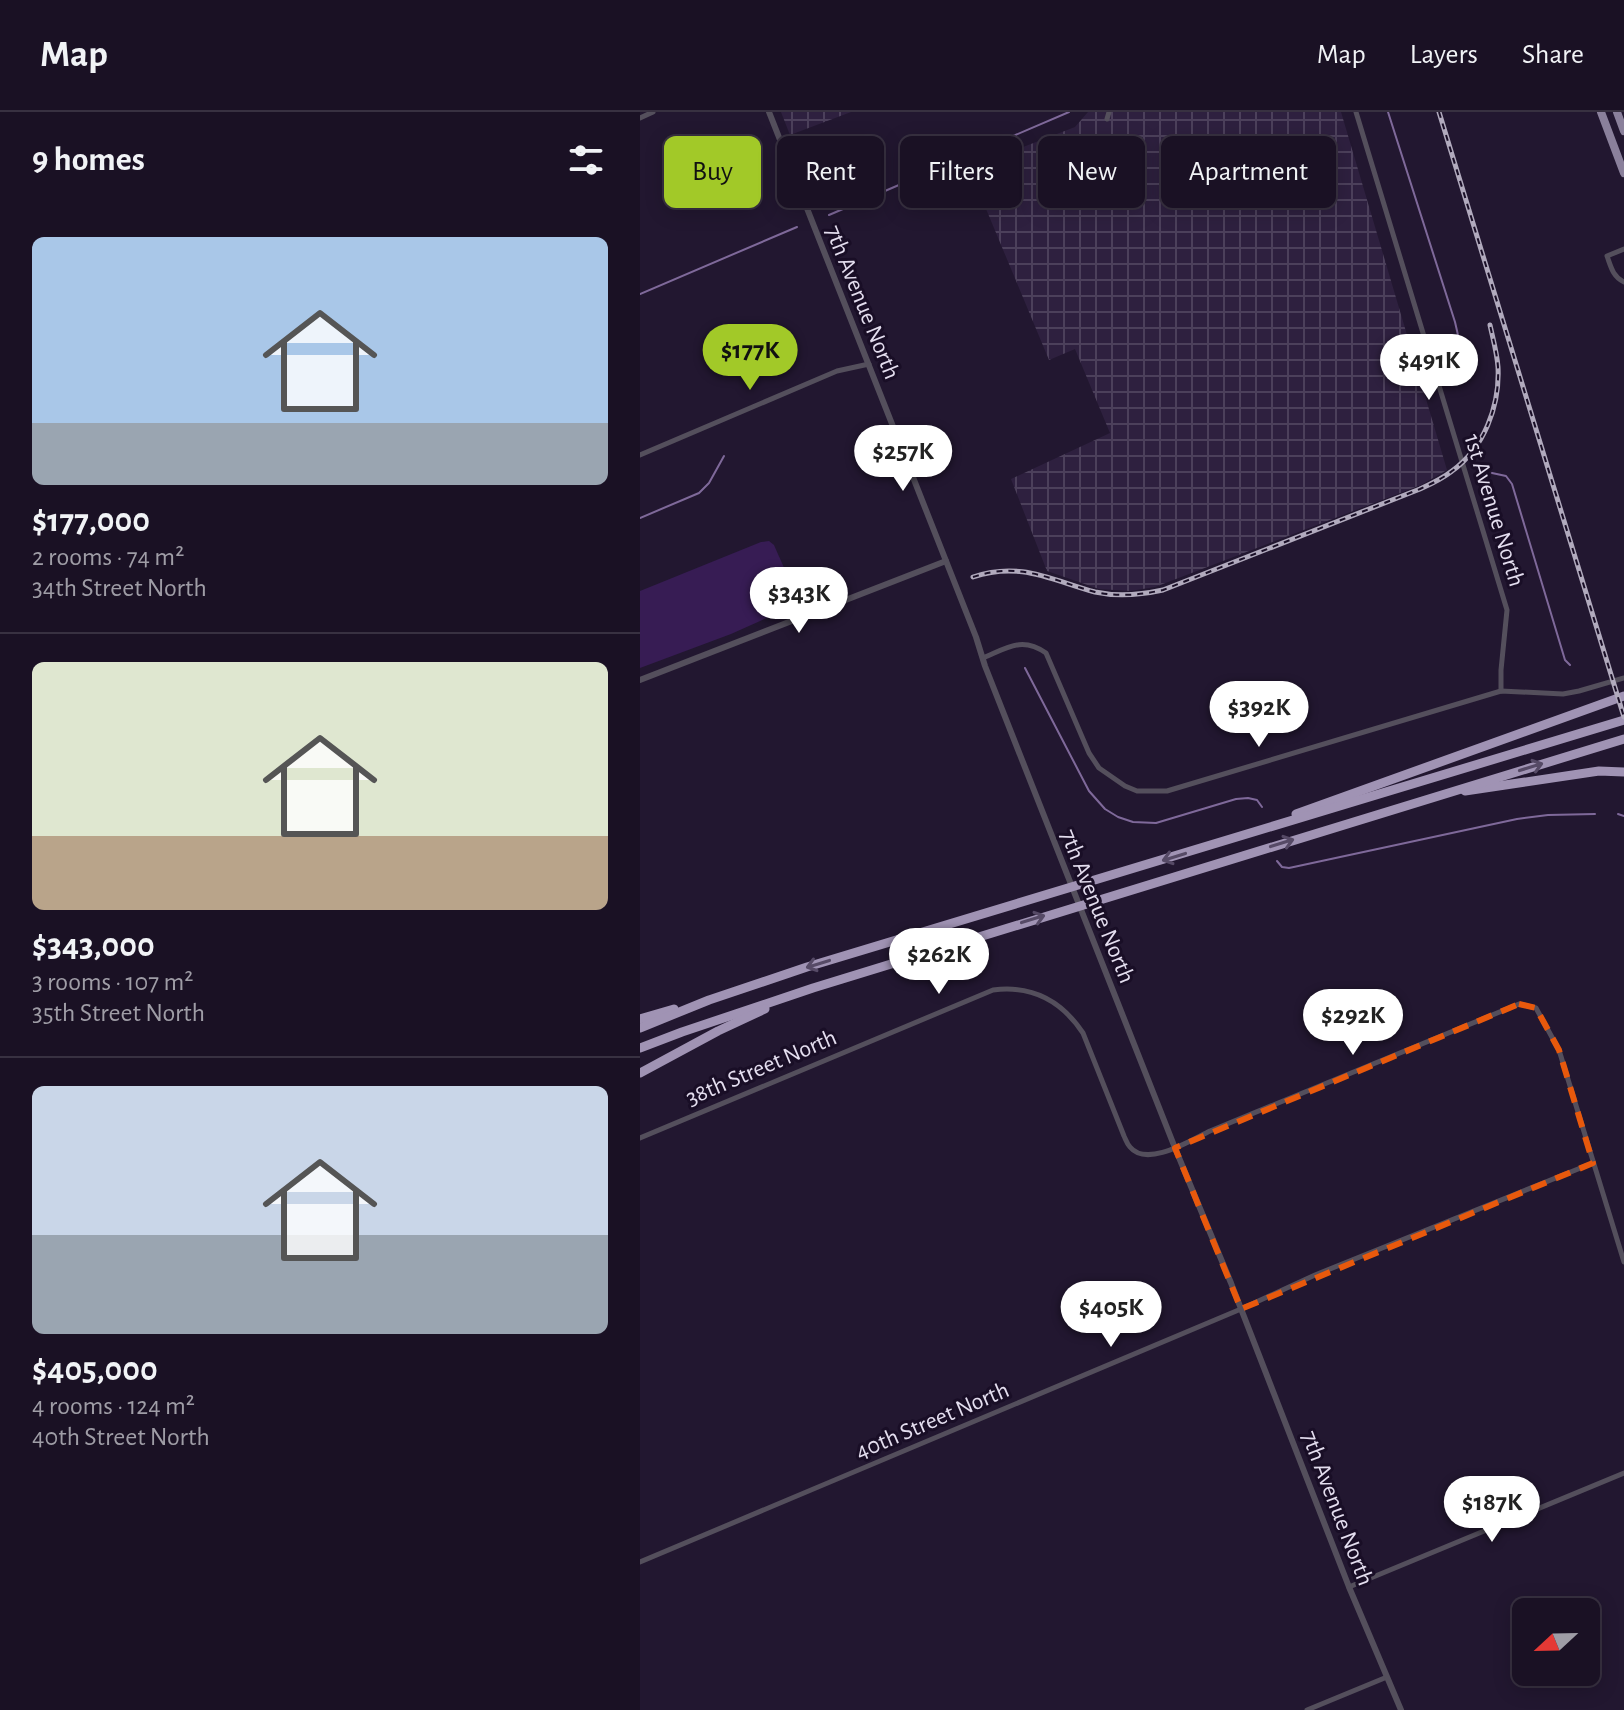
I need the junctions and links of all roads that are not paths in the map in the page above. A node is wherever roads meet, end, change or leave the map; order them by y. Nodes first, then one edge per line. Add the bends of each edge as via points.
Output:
1 (653, 112) edge
2 (769, 112) edge
3 (1356, 112) edge
4 (1601, 112) edge
5 (1617, 112) edge
6 (640, 118) edge
7 (1624, 131) edge
8 (1624, 173) edge
9 (1624, 249) edge
10 (1624, 282) edge
11 (869, 364) junction
12 (640, 455) edge
13 (946, 561) junction
14 (983, 658) junction
15 (1624, 678) edge
16 (640, 680) edge
17 (1501, 691) junction
18 (1624, 696) edge
19 (1624, 720) edge
20 (1624, 739) edge
21 (1624, 772) edge
22 (1434, 796) junction
23 (1244, 835) junction
24 (813, 988) junction
25 (709, 1000) junction
26 (640, 1019) edge
27 (640, 1028) edge
28 (640, 1048) edge
29 (640, 1073) edge
30 (640, 1138) edge
31 (1175, 1148) junction
32 (1593, 1163) junction
33 (1624, 1262) edge
34 (1241, 1309) junction
35 (1624, 1473) edge
36 (640, 1562) edge
37 (1349, 1587) junction
38 (1388, 1677) junction
39 (1307, 1710) edge
40 (1401, 1710) edge

1 - 6 street
2 - 11 street, 7th Avenue North
3 - 17 street, 1st Avenue North via 1507,610
4 - 8 main road
5 - 7 main road
9 - 10 street via 1607,256 1617,279
11 - 12 street via 837,371
11 - 13 street, 7th Avenue North
13 - 14 street, 7th Avenue North
13 - 16 street
14 - 17 street via 1025,643 1046,653 1099,768 1125,786 1151,792
14 - 31 street, 7th Avenue North
15 - 17 street via 1563,694
18 - 23 highway
19 - 23 highway
22 -> 20 highway
21 - 22 highway via 1599,771
24 -> 22 highway
23 -> 25 highway
24 - 28 highway
24 - 29 highway
25 - 26 highway
25 - 27 highway
30 - 31 street, 38th Street North via 1007,988 1046,998 1075,1022 1131,1150 1154,1155
31 - 32 street via 1519,1004 1536,1008 1559,1050
31 - 34 street, 7th Avenue North
32 - 33 street
32 - 34 street, 40th Street North
34 - 36 street, 40th Street North
34 - 37 street, 7th Avenue North
35 - 37 street
37 - 38 street, 7th Avenue North
38 - 39 street
38 - 40 street, 7th Avenue North

